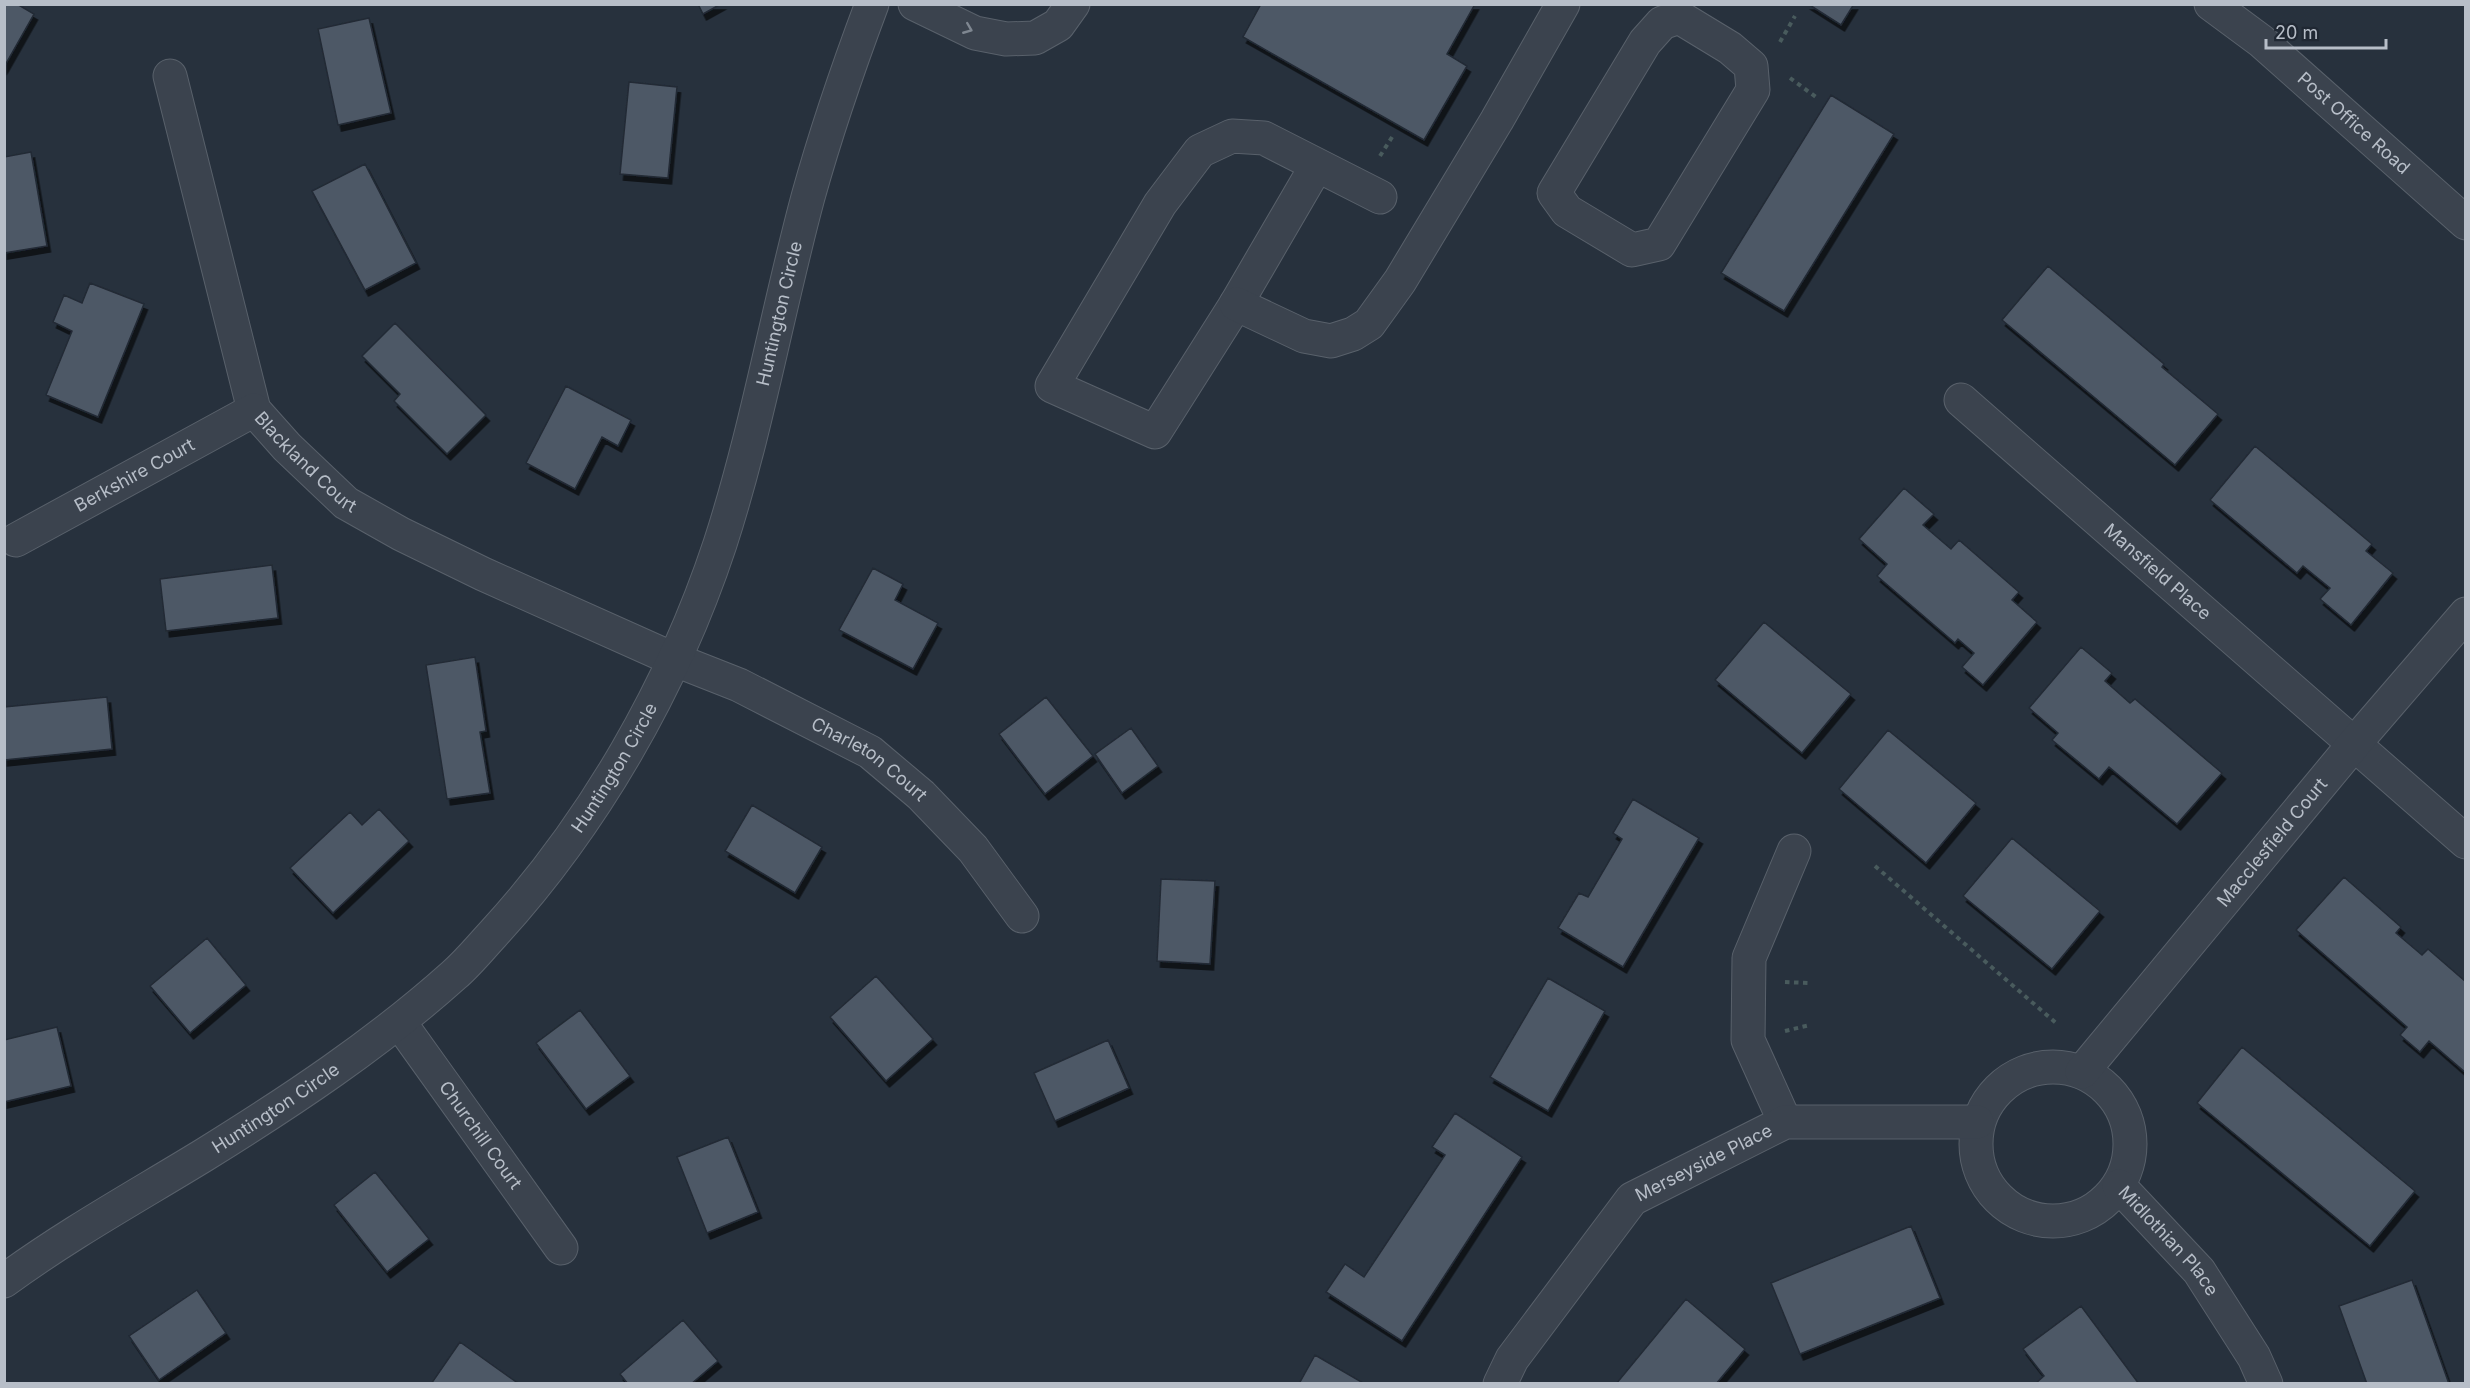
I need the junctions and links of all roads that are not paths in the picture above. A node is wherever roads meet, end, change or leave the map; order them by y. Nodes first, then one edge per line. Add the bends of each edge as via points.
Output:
1 (872, 4) edge
2 (915, 4) edge
3 (1073, 4) edge
4 (1563, 4) edge
5 (2211, 4) edge
6 (1668, 11) edge
7 (170, 76) dead end
8 (1317, 165) junction
9 (1380, 196) dead end
10 (2466, 223) edge
11 (1236, 304) junction
12 (1962, 400) dead end
13 (254, 410) junction
14 (16, 540) dead end
15 (2466, 614) edge
16 (673, 659) junction
17 (2354, 744) junction
18 (2466, 842) edge
19 (1794, 851) dead end
20 (1022, 916) dead end
21 (400, 1023) junction
22 (2082, 1072) junction
23 (1785, 1122) junction
24 (1977, 1122) junction
25 (2119, 1186) junction
26 (561, 1248) dead end
27 (7, 1275) edge
28 (1500, 1383) edge
29 (2266, 1383) edge

1 - 16 street, Huntington Circle via 842,84 808,199 720,543
2 -> 3 street via 975,33 1006,39 1035,38 1058,25
4 - 11 street via 1406,271 1369,324 1331,341 1304,336
5 - 10 street, Post Office Road via 2261,41
6 - 6 street via 1730,48 1751,66 1753,90 1659,244 1632,250 1567,211 1554,193 1645,42
7 - 13 street, Blackland Court
8 - 9 street
8 - 11 street
8 - 11 street via 1264,138 1232,136 1200,151 1160,204 1052,386 1155,432
12 - 17 street, Mansfield Place
13 - 14 street, Berkshire Court
13 - 16 street, Blackland Court via 346,503 483,574
15 - 17 street, Macclesfield Court
16 - 20 street, Charleton Court via 739,686 870,752 921,795 974,849
16 - 21 street, Huntington Circle via 640,726 560,853 458,972
17 - 18 street, Mansfield Place
17 - 22 street, Macclesfield Court
19 - 23 street via 1749,958 1748,1040
21 - 26 street, Churchill Court
21 - 27 street, Huntington Circle via 293,1098
22 - 24 street via 2046,1066 2021,1073 1989,1100
22 - 25 street, Midlothian Place via 2104,1085 2117,1100 2128,1125 2128,1166
23 - 24 street, Merseyside Place
23 - 28 street, Merseyside Place via 1632,1198 1512,1359
24 - 25 street via 1976,1153 1987,1186 2011,1210 2031,1219 2067,1220 2104,1203
25 - 29 street, Midlothian Place via 2199,1272 2254,1357

